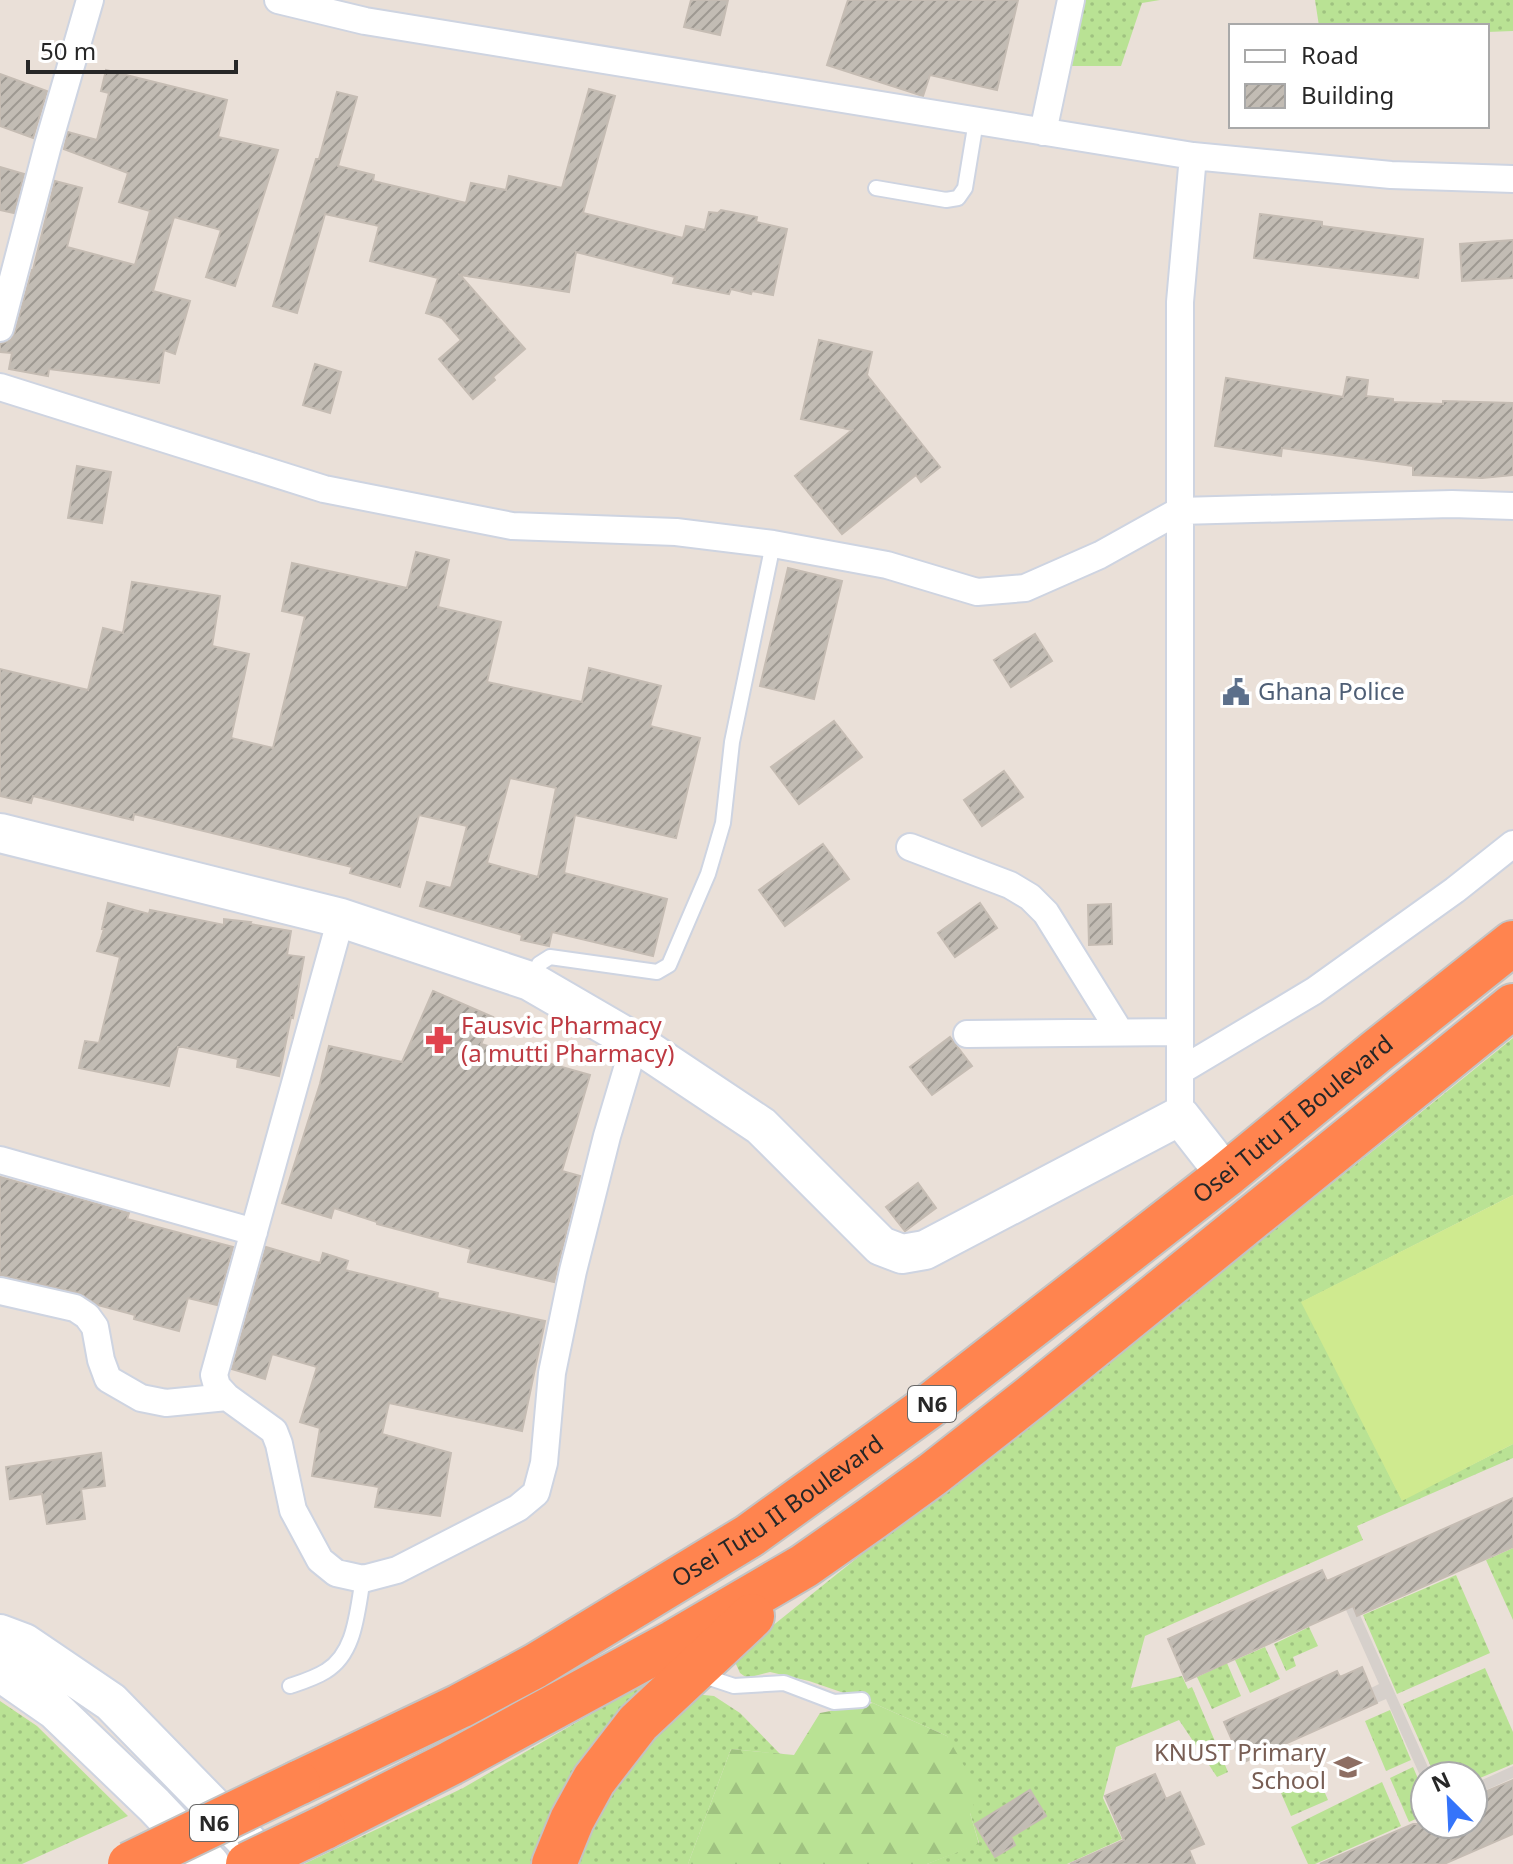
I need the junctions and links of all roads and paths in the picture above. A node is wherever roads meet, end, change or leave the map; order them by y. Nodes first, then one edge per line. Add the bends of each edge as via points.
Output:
1 (90, 0) edge
2 (278, 0) edge
3 (1071, 0) edge
4 (976, 121) junction
5 (1043, 132) junction
6 (1193, 156) junction
7 (1513, 179) edge
8 (876, 188) dead end
9 (0, 328) edge
10 (0, 387) edge
11 (1513, 506) edge
12 (1179, 511) junction
13 (773, 544) junction
14 (0, 833) edge
15 (1513, 844) edge
16 (910, 847) dead end
17 (341, 918) junction
18 (1513, 943) edge
19 (530, 981) junction
20 (1513, 1006) edge
21 (1120, 1032) junction
22 (1180, 1032) junction
23 (967, 1034) dead end
24 (635, 1042) junction
25 (1180, 1071) junction
26 (1180, 1116) junction
27 (0, 1160) edge
28 (1226, 1175) junction
29 (254, 1232) junction
30 (0, 1291) edge
31 (227, 1397) junction
32 (804, 1566) junction
33 (363, 1579) junction
34 (0, 1634) edge
35 (0, 1672) edge
36 (693, 1673) junction
37 (290, 1686) dead end
38 (862, 1700) dead end
39 (130, 1864) edge
40 (210, 1864) edge
41 (248, 1864) edge
42 (269, 1864) edge
43 (554, 1864) edge

1 - 9 street
2 - 4 street via 365,21
3 - 5 street
4 - 5 street
4 - 8 lane via 965,188 958,198
5 - 6 street
6 - 7 street via 1391,175
6 - 12 street via 1180,302
10 - 13 street via 324,489 512,526 676,532
11 - 12 street
12 - 13 street via 1100,555 1025,588 977,592 887,565
12 - 22 street
13 - 19 lane via 732,742 723,823 708,874 669,965 657,972 550,957
14 - 17 street
15 - 25 street via 1314,991
16 - 21 street via 1030,897 1046,913
17 - 19 street
17 - 29 street
18 - 28 highway, Osei Tutu II Boulevard / N6
19 - 24 street
20 - 32 highway, N6 via 1031,1397
21 - 22 street
21 - 23 street
22 - 25 street
24 - 26 street via 761,1126 881,1246 902,1254 925,1250
24 - 33 street via 573,1271 536,1493 518,1508 397,1570
25 - 26 street
26 - 28 street
27 - 29 street
28 - 39 highway, Osei Tutu II Boulevard / N6, bridge via 928,1407 749,1536 460,1706
29 - 31 street via 214,1375
30 - 31 street via 75,1308 87,1316 95,1327 108,1379 141,1398 166,1403
31 - 33 street via 274,1431 293,1510 320,1560 336,1573
32 - 36 highway
32 - 41 highway, N6, bridge via 571,1699
33 - 37 lane via 351,1641 329,1670
34 - 42 street via 24,1643 111,1702
35 - 40 street via 55,1710
36 - 38 lane via 734,1686 784,1683 834,1702
36 - 43 highway via 638,1723 594,1780

